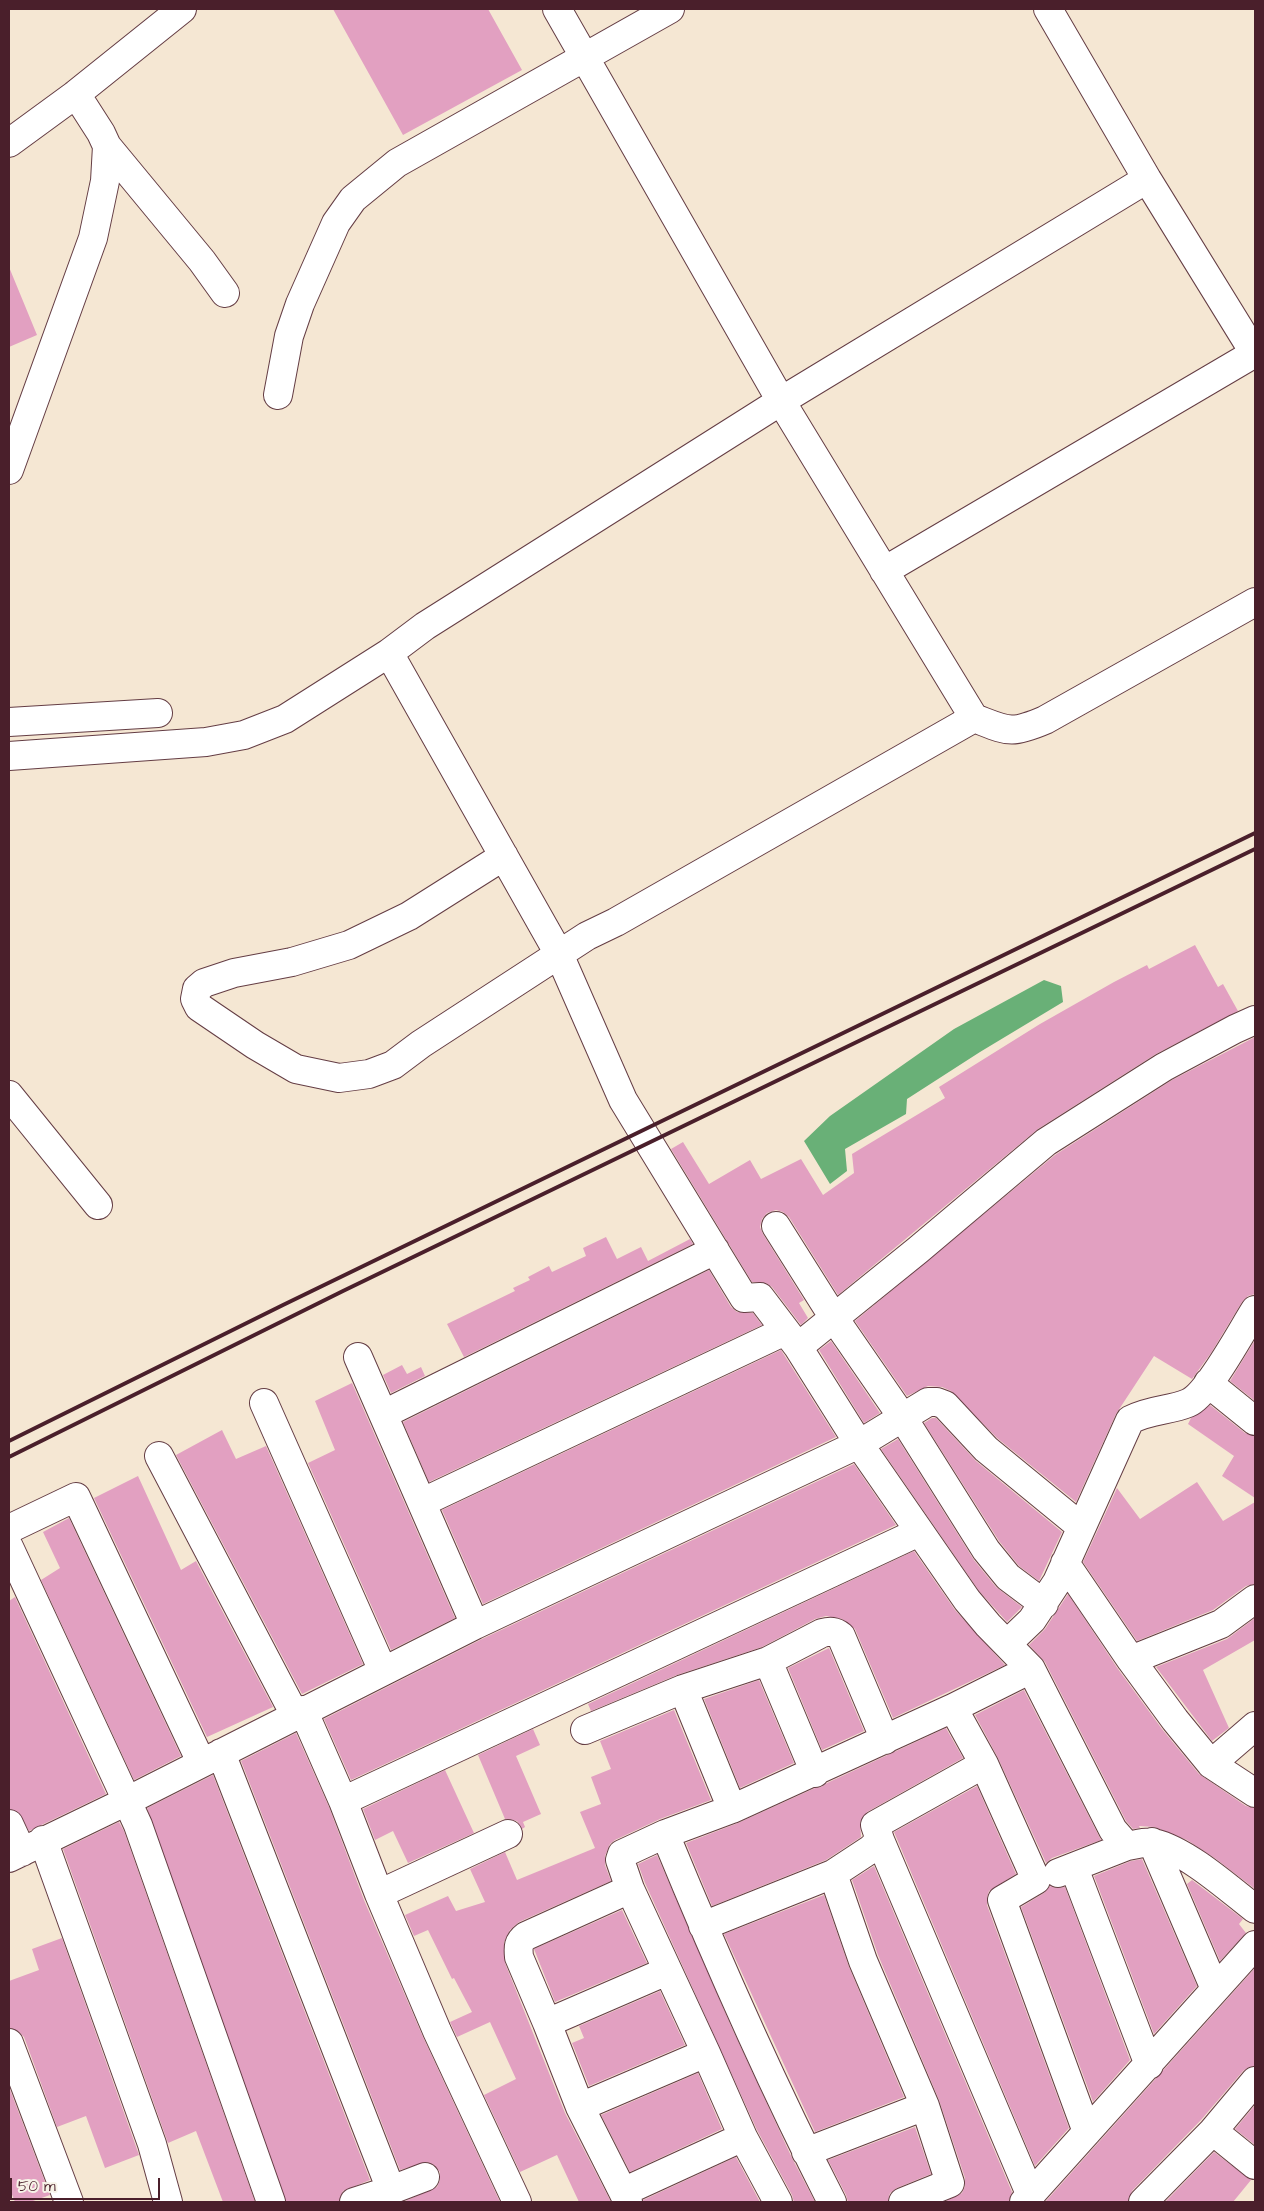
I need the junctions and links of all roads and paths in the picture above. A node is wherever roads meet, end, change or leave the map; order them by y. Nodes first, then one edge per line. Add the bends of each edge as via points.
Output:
1 (182, 9) edge
2 (557, 9) edge
3 (670, 9) edge
4 (1048, 9) edge
5 (585, 59) junction
6 (76, 94) junction
7 (9, 143) edge
8 (107, 146) junction
9 (1147, 179) junction
10 (224, 293) dead end
11 (1255, 353) edge
12 (278, 395) dead end
13 (781, 401) junction
14 (9, 470) edge
15 (884, 571) junction
16 (1255, 602) edge
17 (389, 653) junction
18 (158, 713) dead end
19 (974, 718) junction
20 (9, 722) edge
21 (9, 756) edge
22 (504, 856) junction
23 (559, 954) junction
24 (1255, 1020) edge
25 (9, 1095) edge
26 (98, 1205) dead end
27 (776, 1226) dead end
28 (715, 1250) junction
29 (1255, 1310) edge
30 (834, 1318) junction
31 (792, 1339) junction
32 (358, 1357) dead end
33 (1208, 1384) junction
34 (264, 1404) dead end
35 (384, 1414) junction
36 (902, 1418) junction
37 (1255, 1421) edge
38 (859, 1444) junction
39 (159, 1456) dead end
40 (423, 1502) junction
41 (1080, 1526) junction
42 (9, 1530) edge
43 (919, 1532) junction
44 (9, 1548) edge
45 (1065, 1563) junction
46 (1255, 1599) edge
47 (1044, 1604) junction
48 (475, 1625) junction
49 (1006, 1644) junction
50 (1131, 1660) junction
51 (768, 1661) junction
52 (1031, 1669) junction
53 (383, 1671) junction
54 (683, 1689) junction
55 (954, 1708) junction
56 (299, 1713) junction
57 (1255, 1726) edge
58 (585, 1730) dead end
59 (885, 1740) junction
60 (211, 1757) junction
61 (984, 1764) junction
62 (1211, 1764) junction
63 (815, 1773) junction
64 (1255, 1794) edge
65 (126, 1801) junction
66 (343, 1801) junction
67 (732, 1809) junction
68 (9, 1824) edge
69 (508, 1834) dead end
70 (665, 1834) junction
71 (880, 1840) junction
72 (1139, 1844) junction
73 (24, 1850) edge
74 (1074, 1868) junction
75 (833, 1874) junction
76 (1036, 1880) junction
77 (630, 1889) junction
78 (379, 1894) junction
79 (1255, 1909) edge
80 (703, 1926) junction
81 (1255, 1945) edge
82 (667, 1971) junction
83 (1215, 1989) junction
84 (546, 2023) junction
85 (9, 2043) edge
86 (706, 2053) junction
87 (1149, 2065) junction
88 (1255, 2081) edge
89 (926, 2106) junction
90 (580, 2107) junction
91 (1213, 2131) junction
92 (1087, 2132) junction
93 (743, 2137) junction
94 (806, 2152) junction
95 (1255, 2165) edge
96 (425, 2177) dead end
97 (391, 2190) junction
98 (954, 2193) edge
99 (625, 2197) edge
100 (1028, 2199) edge
101 (69, 2202) edge
102 (168, 2202) edge
103 (271, 2202) edge
104 (354, 2202) edge
105 (517, 2202) edge
106 (778, 2202) edge
107 (832, 2202) edge
108 (903, 2202) edge
109 (1143, 2202) edge

1 - 6 street
2 - 5 street
3 - 5 street
4 - 9 street
5 - 12 street via 397,164 353,199 336,223 300,304
5 - 13 street
6 - 7 street
6 - 8 street
8 - 10 street via 202,261
8 - 14 street via 105,182 94,238
9 - 11 street
9 - 13 street
11 - 15 street
13 - 15 street
13 - 17 street via 425,626
15 - 19 street
16 - 19 street via 1022,730 1005,730
17 - 21 street via 285,719 244,736 206,742
17 - 22 street
18 - 20 street
19 - 23 street
22 - 23 street
22 - 23 street via 409,916 349,945 204,983 197,989 195,999 199,1007 296,1069 339,1078 369,1074 393,1065
23 - 28 street via 623,1100
24 - 30 street via 1164,1067 1046,1142
25 - 26 street
27 - 30 street
28 - 31 street via 744,1298 760,1296
28 - 35 street
29 - 33 street
30 - 31 street
30 - 36 street
31 - 38 street
31 - 40 street
32 - 35 street
33 - 37 street
33 - 41 street via 1191,1402 1155,1410 1130,1420
34 - 53 street
35 - 40 street
36 - 38 street
36 - 41 street via 928,1402 945,1405 986,1449
36 - 47 street via 986,1550 1008,1577
38 - 43 street
38 - 48 street
39 - 56 street
40 - 48 street
41 - 45 street
42 - 60 street via 76,1497
43 - 49 street via 968,1600
43 - 66 street
44 - 65 street
45 - 47 street
45 - 50 street
46 - 50 street via 1221,1624
47 - 49 street
48 - 53 street
49 - 52 street
50 - 62 street
51 - 54 street
51 - 59 street via 822,1633 836,1632 841,1636
51 - 63 street
52 - 55 street
52 - 72 street via 1114,1830
53 - 56 street
54 - 58 street
54 - 67 street
55 - 59 street
55 - 61 street
56 - 60 street
56 - 66 street
57 - 62 street
59 - 63 street
60 - 65 street
60 - 97 street
61 - 71 street via 874,1824
61 - 76 street
62 - 64 street
63 - 67 street
65 - 73 street
65 - 103 street via 138,1824
66 - 78 street
67 - 70 street
68 - 73 street
69 - 78 street
70 - 77 street via 622,1854 620,1860
70 - 80 street
71 - 75 street
71 - 100 street
72 - 74 street
72 - 79 street via 1196,1864
72 - 83 street
73 - 102 street via 152,2144
74 - 76 street
74 - 87 street
75 - 80 street
75 - 89 street via 863,1962
76 - 92 street via 1002,1900
77 - 82 street
77 - 84 street via 520,1941 518,1957
78 - 105 street via 437,2032
80 - 94 street
81 - 83 street
82 - 84 street
82 - 86 street
83 - 87 street
84 - 90 street
85 - 101 street
86 - 90 street
86 - 93 street
87 - 92 street
88 - 91 street
89 - 94 street
89 - 98 street
90 - 99 street
91 - 95 street
91 - 109 street
92 - 100 street
93 - 99 street
93 - 106 street
94 - 107 street
96 - 97 street
97 - 104 street
98 - 108 street

